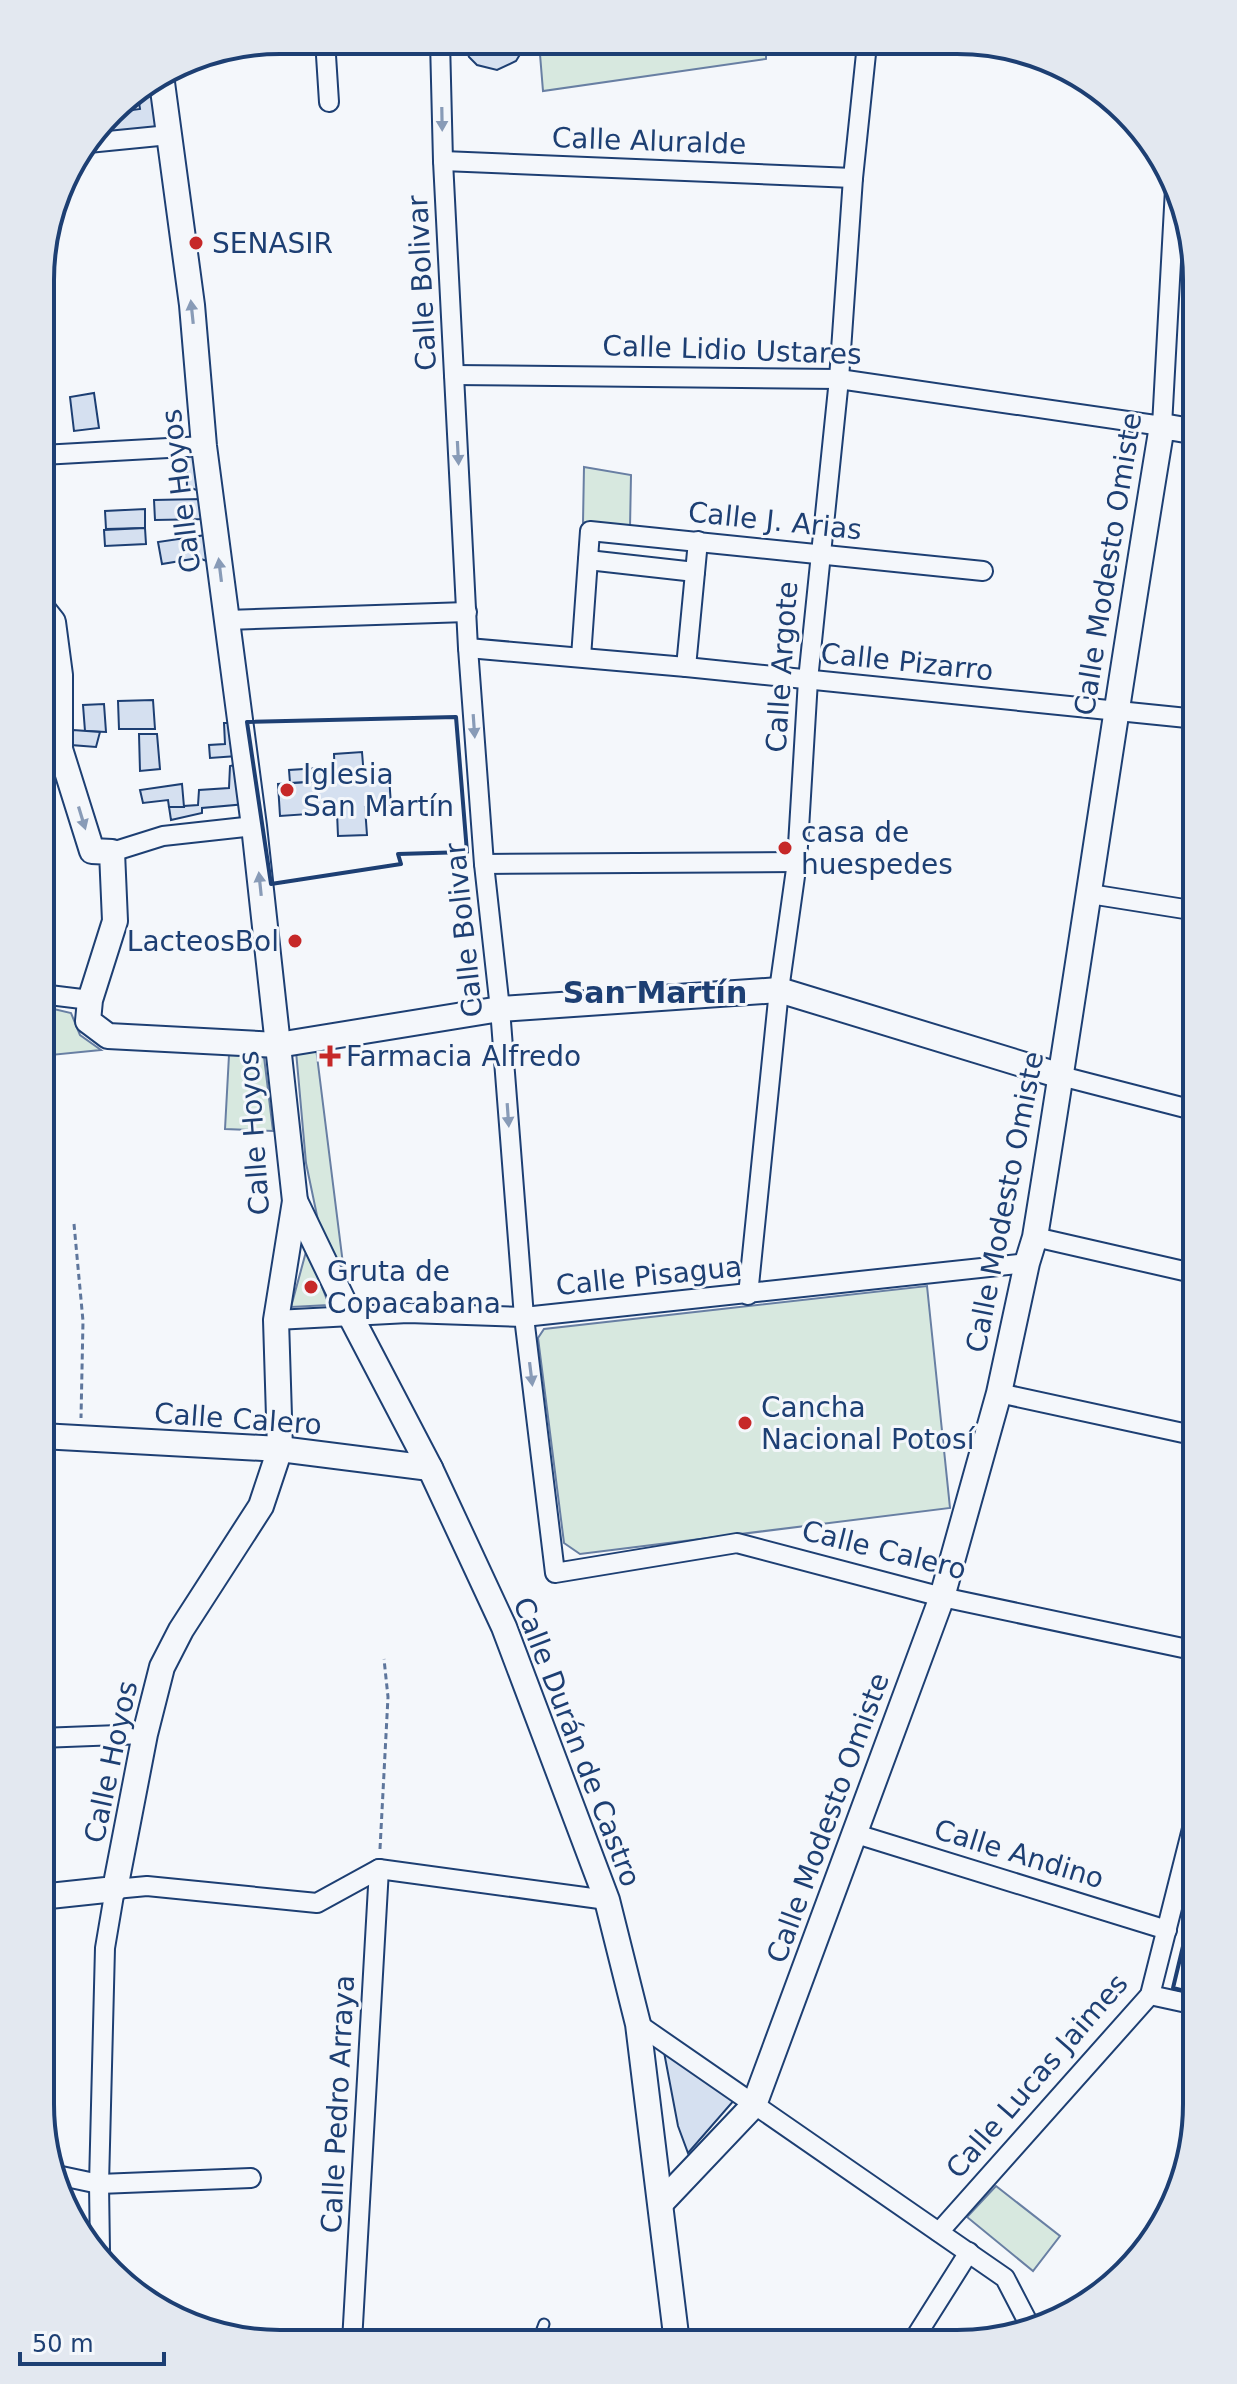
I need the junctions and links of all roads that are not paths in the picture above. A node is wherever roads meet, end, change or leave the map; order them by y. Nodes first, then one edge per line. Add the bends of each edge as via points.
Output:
1 (326, 54) edge
2 (440, 54) edge
3 (866, 54) edge
4 (163, 87) edge
5 (329, 102) dead end
6 (169, 135) junction
7 (102, 142) edge
8 (443, 161) junction
9 (853, 178) junction
10 (1174, 216) edge
11 (454, 375) junction
12 (839, 379) junction
13 (1162, 426) junction
14 (1183, 430) edge
15 (204, 446) junction
16 (54, 454) edge
17 (698, 541) junction
18 (819, 553) junction
19 (588, 560) junction
20 (983, 571) dead end
21 (695, 572) junction
22 (467, 612) junction
23 (227, 620) junction
24 (54, 630) edge
25 (468, 648) junction
26 (581, 657) junction
27 (686, 667) junction
28 (808, 680) junction
29 (1114, 712) junction
30 (1183, 718) edge
31 (54, 725) edge
32 (54, 757) edge
33 (254, 826) junction
34 (112, 852) junction
35 (797, 862) junction
36 (484, 864) junction
37 (1090, 894) junction
38 (1183, 909) edge
39 (779, 990) junction
40 (54, 996) edge
41 (90, 1000) junction
42 (500, 1009) junction
43 (278, 1045) junction
44 (1061, 1076) junction
45 (1183, 1107) edge
46 (295, 1201) junction
47 (1035, 1237) junction
48 (1027, 1263) junction
49 (1183, 1271) edge
50 (748, 1295) junction
51 (350, 1315) junction
52 (524, 1317) junction
53 (276, 1320) junction
54 (999, 1393) junction
55 (1183, 1433) edge
56 (54, 1437) edge
57 (280, 1449) junction
58 (430, 1468) junction
59 (555, 1573) joint
60 (942, 1597) junction
61 (1183, 1648) edge
62 (145, 1734) junction
63 (54, 1737) edge
64 (853, 1833) junction
65 (1183, 1865) edge
66 (379, 1869) junction
67 (115, 1889) junction
68 (54, 1896) edge
69 (607, 1900) junction
70 (1167, 1930) junction
71 (1150, 1995) junction
72 (1183, 2002) edge
73 (638, 2024) junction
74 (754, 2105) junction
75 (66, 2177) edge
76 (251, 2178) dead end
77 (99, 2184) junction
78 (661, 2203) junction
79 (939, 2232) junction
80 (100, 2240) edge
81 (969, 2252) junction
82 (1026, 2319) edge
83 (544, 2324) dead end
84 (353, 2330) edge
85 (542, 2330) edge
86 (676, 2330) edge
87 (920, 2330) edge

1 - 5 street
2 -> 8 street, Calle Bolivar
3 - 9 street, Calle Argote
4 - 6 main road, Calle Hoyos
6 - 7 street
15 -> 6 main road, Calle Hoyos
8 - 9 street, Calle Aluralde
8 - 11 street, Calle Bolivar
9 - 12 street, Calle Argote
10 - 13 street, Calle Modesto Omiste
11 - 12 street, Calle Lidio Ustares
11 -> 22 street, Calle Bolivar
12 - 13 street, Calle Lidio Ustares
12 - 18 street, Calle Argote
13 - 14 main road, Calle Lidio Ustares
13 - 29 main road, Calle Modesto Omiste
15 - 16 street
23 -> 15 main road, Calle Hoyos
17 - 18 street, Calle J. Arias
17 - 19 street, Calle J. Arias via 590,531
17 - 21 street
18 - 20 street, Calle J. Arias
18 - 28 street, Calle Argote
19 - 21 street, Calle J. Arias
19 - 26 street, Calle J. Arias
21 - 27 street
22 - 23 street
22 - 25 street, Calle Bolivar
23 - 33 main road, Calle Hoyos
24 - 31 main road via 60,675
25 - 26 street, Calle Pizarro
25 -> 36 street, Calle Bolivar
26 - 27 street, Calle Pizarro
27 - 28 street, Calle Pizarro
28 - 29 street, Calle Pizarro
28 - 35 street, Calle Argote
29 - 30 street, Calle Pizarro
29 - 37 main road, Calle Modesto Omiste
32 -> 34 main road via 92,851
33 - 34 street via 163,836
43 -> 33 main road, Calle Hoyos
34 - 41 main road via 115,921
35 - 36 street
35 - 39 street, Calle Argote
36 - 42 street, Calle Bolivar
37 - 38 street
37 - 44 main road, Calle Modesto Omiste
39 - 42 main road
39 - 44 main road
39 - 50 street, Calle Argote
40 - 41 street
41 - 43 main road via 88,1021 108,1036
42 - 43 main road
42 -> 52 street, Calle Bolivar
43 - 46 main road, Calle Hoyos
44 - 45 street
44 - 47 main road, Calle Modesto Omiste
46 - 51 main road, Calle Durán de Castro
46 - 53 main road, Calle Hoyos
47 - 48 main road, Calle Modesto Omiste
47 - 49 street
48 - 50 street, Calle Pisagua
48 - 54 main road, Calle Modesto Omiste
50 - 52 street, Calle Pisagua
51 - 52 street, Calle Pisagua
51 - 53 street, Calle Pisagua
51 - 58 main road, Calle Durán de Castro
52 -> 59 street, Calle Bolivar
53 - 57 main road, Calle Hoyos
54 - 55 street
54 - 60 main road, Calle Modesto Omiste
56 - 57 main road, Calle Calero
57 - 58 main road, Calle Calero
57 - 62 main road, Calle Hoyos via 261,1506 162,1667
58 - 69 main road, Calle Durán de Castro via 504,1627
59 - 60 street, Calle Calero via 737,1543
60 - 61 street, Calle Calero
60 - 64 main road, Calle Modesto Omiste
62 - 63 street
62 - 67 main road, Calle Hoyos
64 - 70 street, Calle Andino
64 - 74 main road, Calle Modesto Omiste
65 - 70 street, Calle Lucas Jaimes
66 - 67 street via 317,1903 147,1886
66 - 69 street
66 - 84 street, Calle Pedro Arraya
67 - 68 main road
67 - 77 street, Calle Hoyos via 105,1948
69 - 73 main road, Calle Durán de Castro
70 - 71 street, Calle Lucas Jaimes
71 - 72 street
71 - 79 street, Calle Lucas Jaimes
73 - 74 street
73 - 78 main road, Calle Durán de Castro
74 - 78 main road, Calle Modesto Omiste
74 - 79 street
75 - 77 street
76 - 77 street
77 - 80 street, Calle Hoyos
78 - 86 main road, Calle Durán de Castro
79 - 81 street
81 - 82 street via 1005,2278
81 - 87 street
83 - 85 lane

